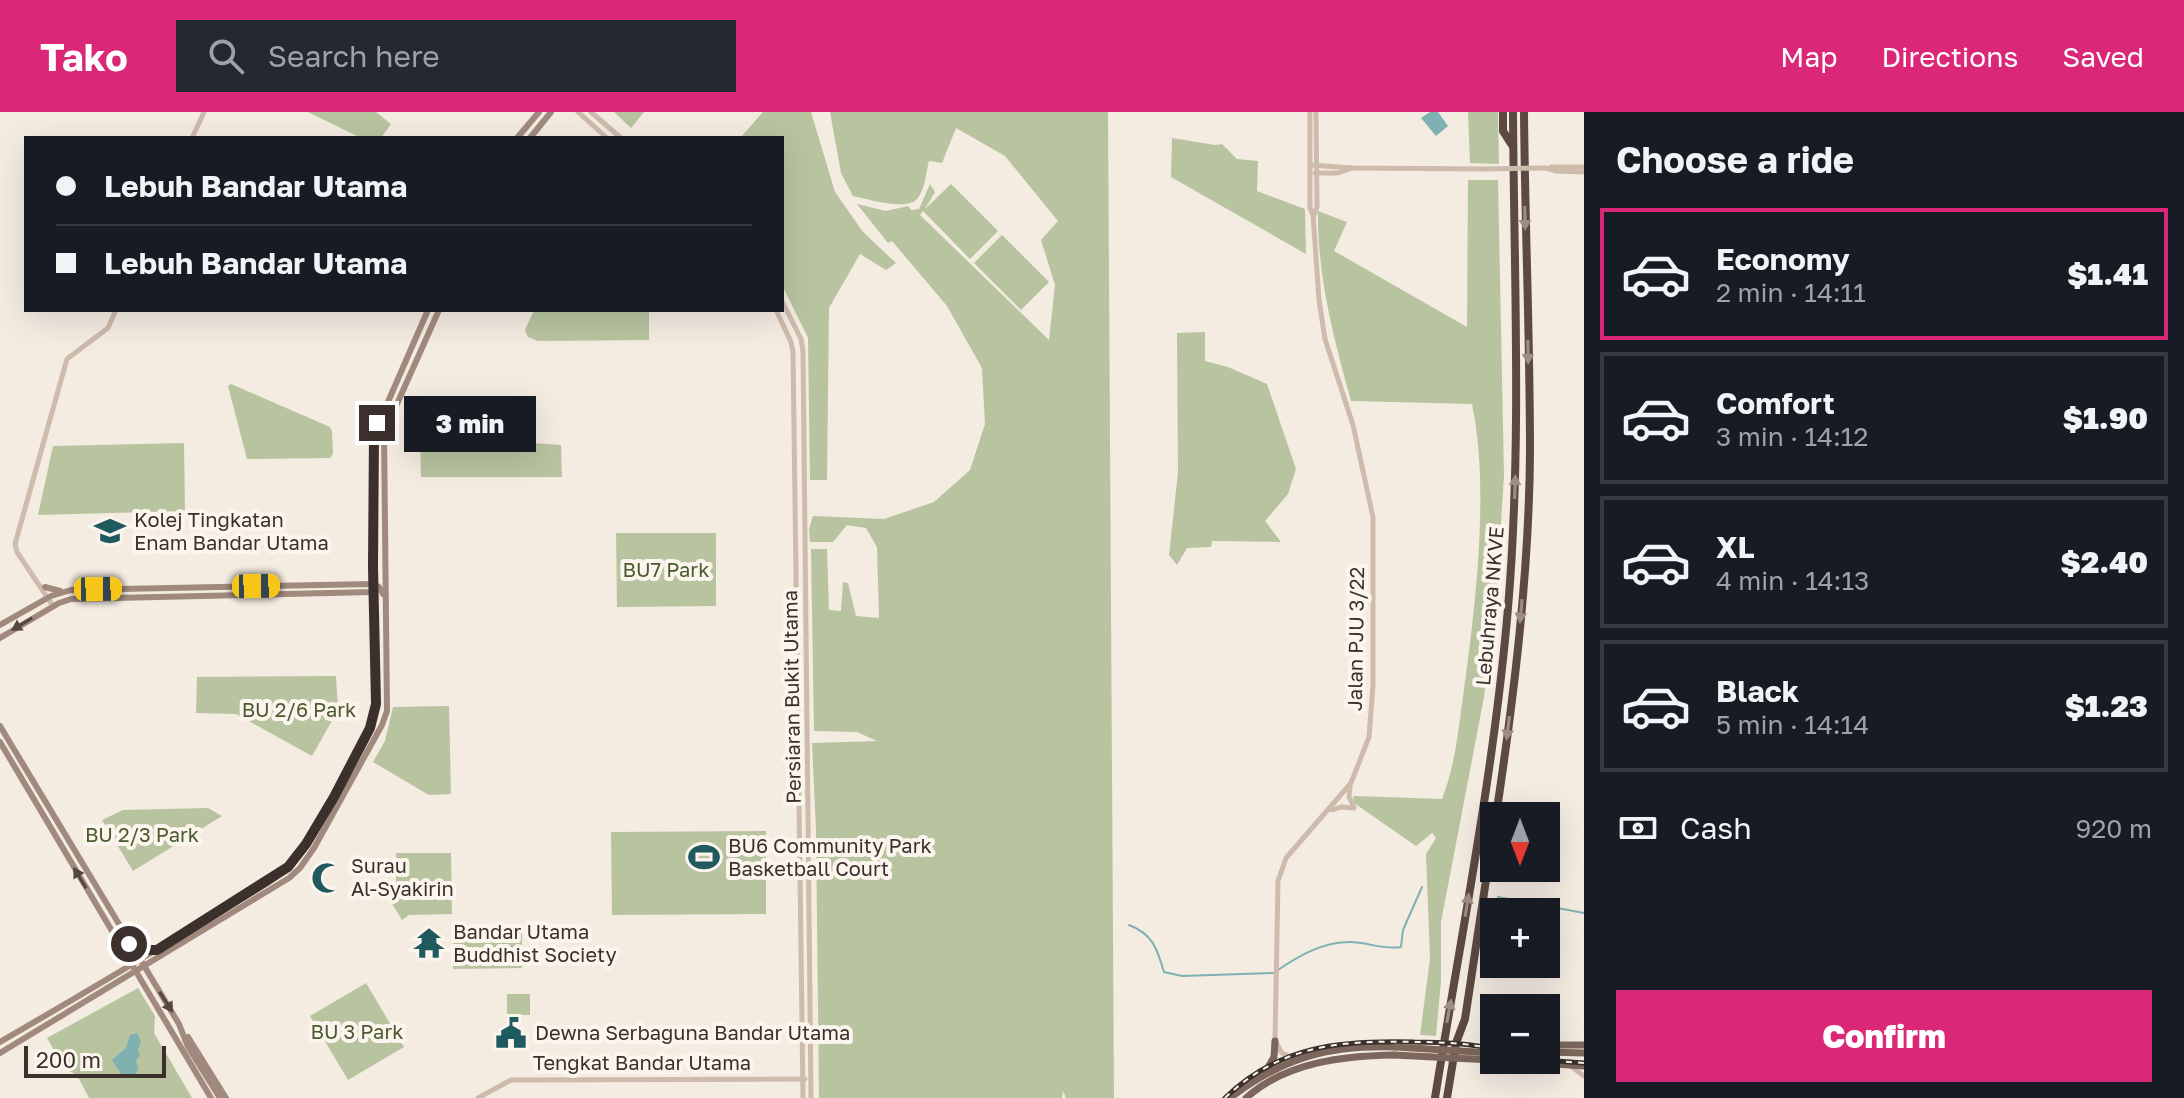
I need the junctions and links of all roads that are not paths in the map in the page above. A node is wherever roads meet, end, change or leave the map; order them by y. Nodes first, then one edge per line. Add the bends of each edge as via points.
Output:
1 (204, 112) edge
2 (539, 112) edge
3 (551, 112) edge
4 (578, 112) edge
5 (591, 112) edge
6 (1310, 112) edge
7 (1316, 112) edge
8 (1503, 112) edge
9 (1513, 112) edge
10 (1524, 112) edge
11 (193, 136) edge
12 (519, 136) edge
13 (532, 136) edge
14 (605, 136) edge
15 (619, 136) edge
16 (1513, 146) junction
17 (1314, 165) junction
18 (1352, 168) junction
19 (1584, 170) edge
20 (1314, 173) junction
21 (784, 305) edge
22 (115, 312) edge
23 (427, 312) edge
24 (438, 312) edge
25 (777, 312) edge
26 (373, 567) junction
27 (385, 571) junction
28 (43, 588) junction
29 (358, 588) junction
30 (375, 588) junction
31 (63, 592) junction
32 (49, 597) junction
33 (385, 601) junction
34 (36, 604) junction
35 (55, 605) junction
36 (374, 607) junction
37 (0, 625) edge
38 (0, 638) edge
39 (387, 701) junction
40 (373, 720) junction
41 (0, 726) edge
42 (0, 735) edge
43 (0, 742) edge
44 (1351, 783) junction
45 (29, 791) junction
46 (1498, 802) edge
47 (1329, 812) junction
48 (1486, 882) edge
49 (129, 944) junction
50 (157, 950) junction
51 (124, 952) junction
52 (156, 960) junction
53 (141, 964) junction
54 (134, 969) junction
55 (114, 976) junction
56 (152, 980) junction
57 (121, 981) junction
58 (144, 987) junction
59 (179, 1024) junction
60 (1275, 1041) junction
61 (0, 1042) edge
62 (1560, 1045) edge
63 (1584, 1045) edge
64 (1395, 1051) junction
65 (1560, 1052) edge
66 (0, 1053) edge
67 (1584, 1053) edge
68 (1480, 1054) edge
69 (1292, 1061) junction
70 (1560, 1064) edge
71 (1567, 1065) junction
72 (1584, 1066) edge
73 (1265, 1073) junction
74 (1584, 1076) edge
75 (803, 1079) junction
76 (811, 1079) junction
77 (211, 1098) edge
78 (220, 1098) edge
79 (226, 1098) edge
80 (478, 1098) edge
81 (803, 1098) edge
82 (813, 1098) edge
83 (1230, 1098) edge
84 (1239, 1098) edge
85 (1246, 1098) edge
86 (1435, 1098) edge
87 (1447, 1098) edge

1 - 11 street
2 - 12 main road
3 - 13 main road
4 - 14 street
5 - 15 street
6 - 17 street, Jalan PJU 3/22
7 - 17 street, Jalan PJU 3/22
8 - 16 highway via 1503,131
9 - 16 highway, Lebuhraya NKVE
10 -> 46 highway, Lebuhraya NKVE via 1530,454 1517,651
86 -> 16 highway, Lebuhraya NKVE via 1508,606 1516,441
17 - 18 street
17 - 20 street, Jalan PJU 3/22
18 - 19 street, bridge
18 - 20 street
20 - 44 street, Jalan PJU 3/22 via 1310,208 1325,339 1353,425 1373,517 1372,710 1367,743
21 - 76 street, Persiaran Bukit Utama via 803,351
22 - 28 street via 108,328 67,359 17,541
23 - 26 main road via 374,434
24 - 27 main road via 384,433
25 - 75 street, Persiaran Bukit Utama via 793,352
26 - 29 main road
26 - 30 main road
27 - 30 main road
27 - 33 main road
28 - 31 main road
28 - 32 street
28 - 34 main road
29 - 30 main road
29 - 31 main road
29 - 35 main road via 71,599
29 - 36 main road
30 - 33 main road
30 - 36 main road
31 - 32 main road
32 - 34 main road
32 - 35 street
33 - 39 main road
34 - 37 main road
35 -> 38 main road
36 - 40 main road
39 - 40 main road via 380,703
39 - 52 main road via 382,725 300,868
40 - 50 main road via 306,844 288,867
41 - 49 main road
42 - 45 main road
43 - 45 main road
44 - 47 street, Jalan PJU 3/22
44 - 47 street via 1354,808
51 -> 45 main road
47 - 60 street, Jalan PJU 3/22 via 1293,849 1279,875
48 - 87 highway
49 - 50 main road
49 - 53 main road
50 - 53 main road
51 - 54 main road
51 - 55 main road
52 - 53 main road
52 - 56 main road
53 - 54 main road
53 - 56 main road
54 - 55 main road
54 - 57 main road
54 - 58 main road
55 - 61 main road
56 -> 59 main road
57 - 58 main road
57 - 66 main road
58 - 77 main road
59 - 78 main road
59 - 79 main road
60 - 69 street
60 - 73 main road
62 - 63 main road
64 - 68 main road, bridge
64 - 69 main road via 1337,1048
64 - 85 main road via 1324,1061 1272,1080
65 - 67 main road
69 - 73 main road
69 - 84 main road
70 - 71 main road
71 - 72 main road
71 - 74 street
73 - 83 main road
75 - 76 street, Tengkat Bandar Utama
75 - 80 street, Tengkat Bandar Utama via 511,1080
75 - 81 street, Persiaran Bukit Utama
76 - 82 street, Persiaran Bukit Utama

